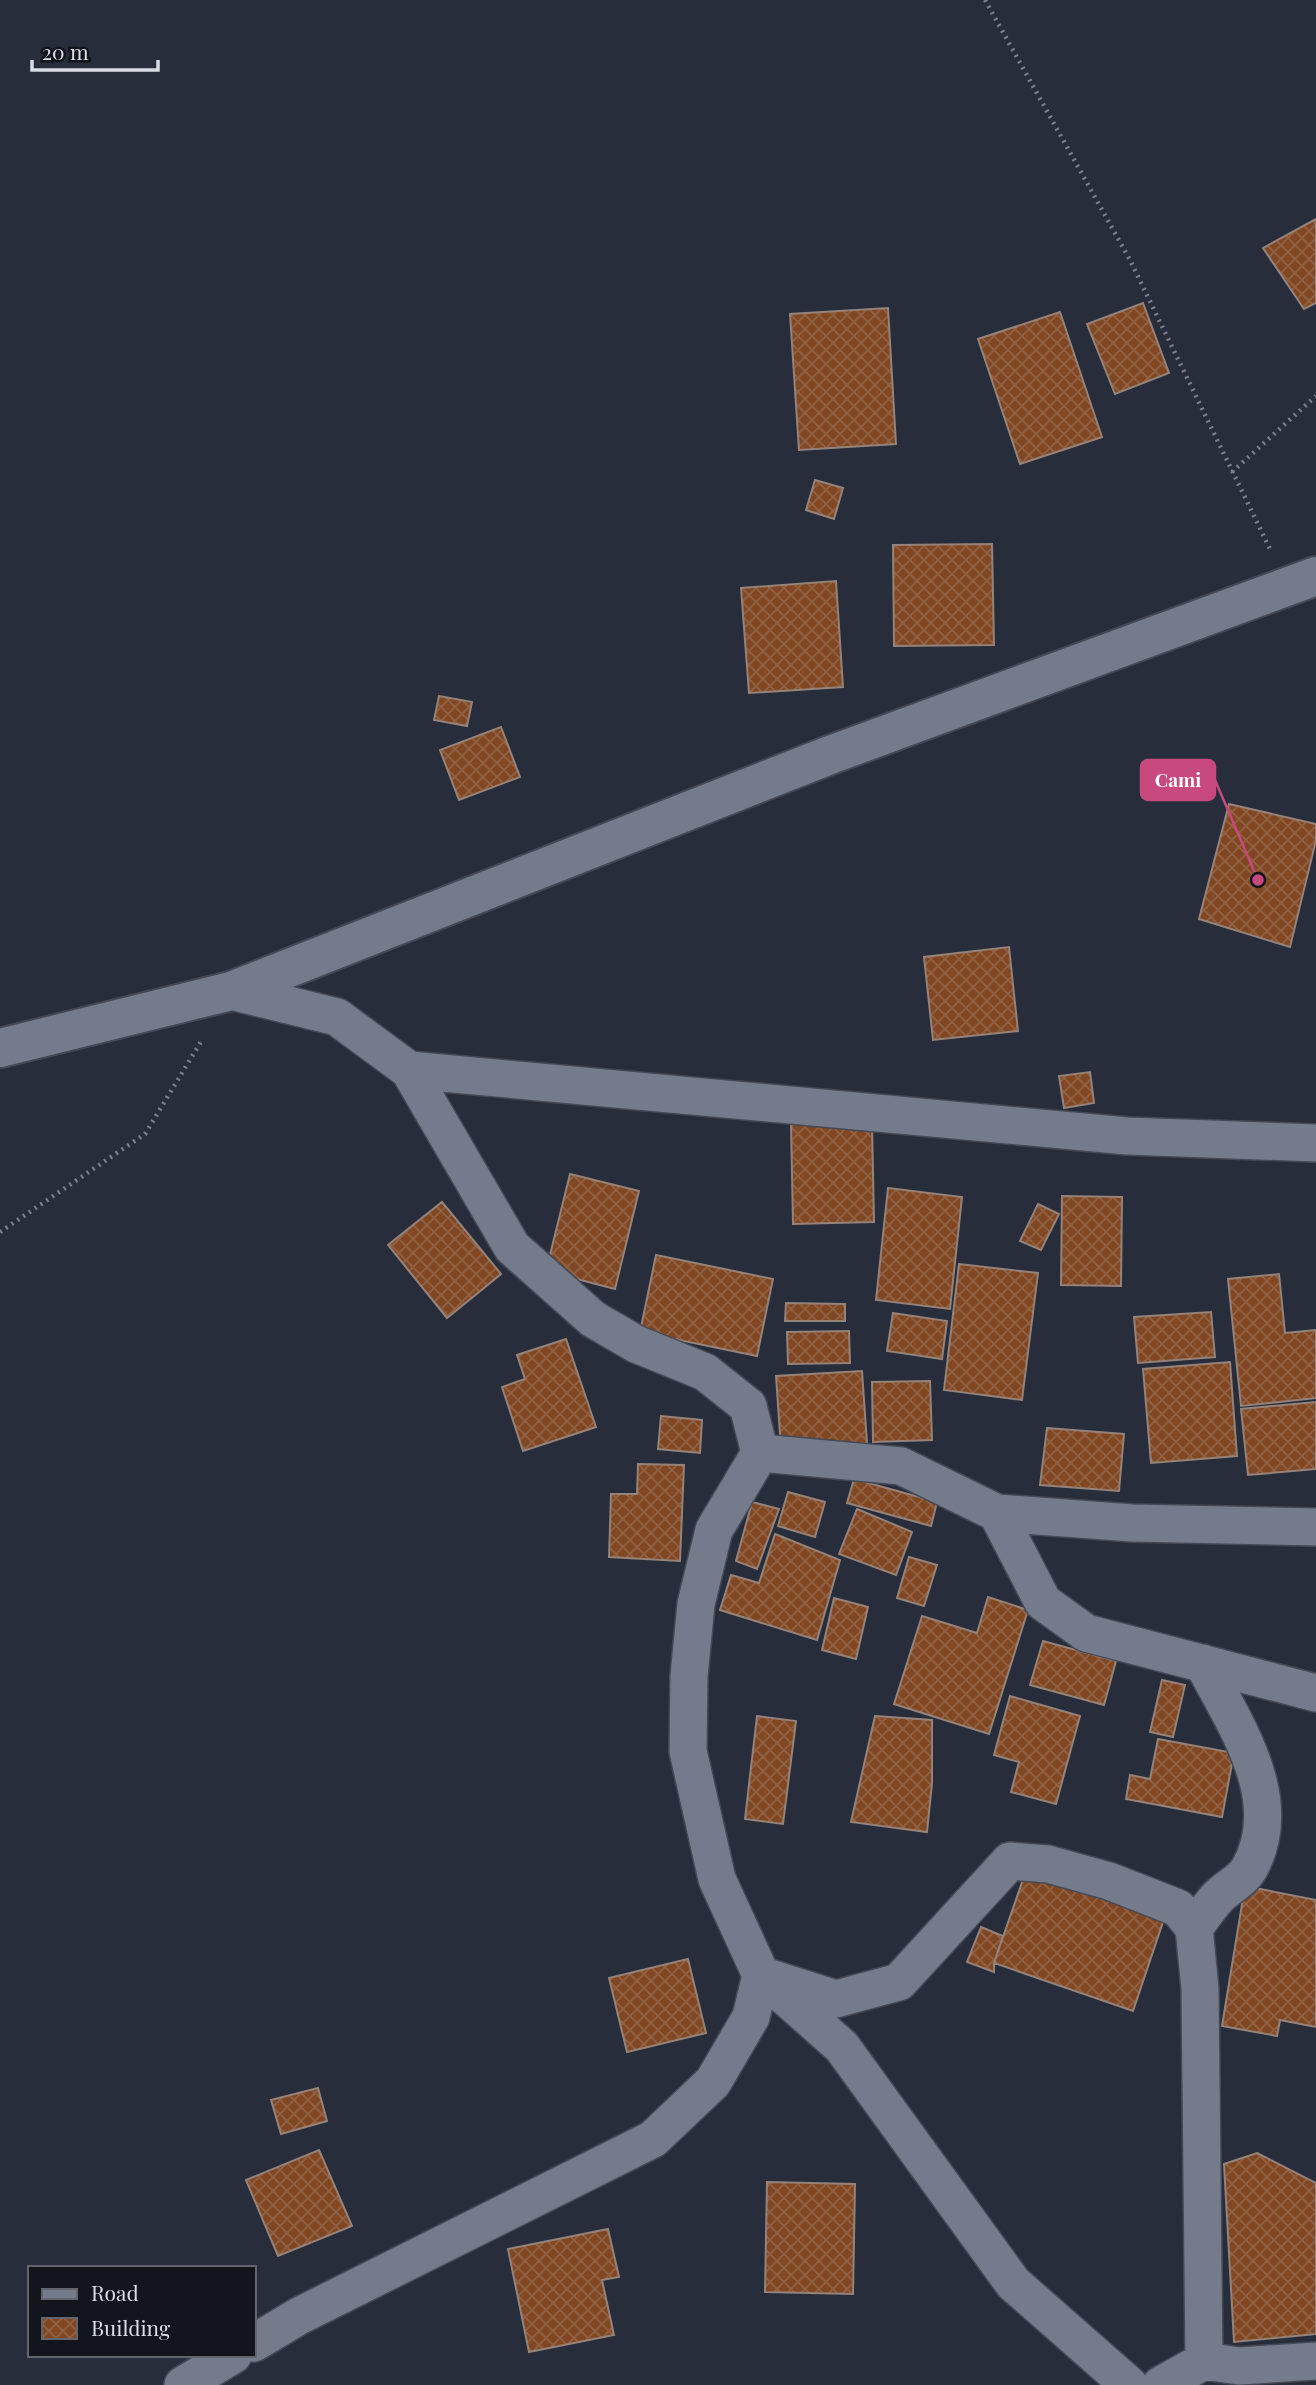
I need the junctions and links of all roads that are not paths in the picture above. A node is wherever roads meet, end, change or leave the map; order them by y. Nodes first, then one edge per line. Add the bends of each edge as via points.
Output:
1 (1302, 581) edge
2 (231, 991) junction
3 (0, 1048) edge
4 (409, 1070) junction
5 (1316, 1143) edge
6 (760, 1453) junction
7 (998, 1513) junction
8 (1316, 1527) edge
9 (1203, 1663) junction
10 (1316, 1693) edge
11 (1194, 1928) junction
12 (761, 1975) junction
13 (256, 2342) edge
14 (230, 2357) edge
15 (1204, 2361) junction
16 (1316, 2361) edge
17 (183, 2385) edge
18 (1129, 2385) edge
19 (1161, 2385) edge

1 - 2 street via 830,755
2 - 3 street
2 - 4 street via 337,1017
4 - 5 street via 1127,1136
4 - 6 street via 512,1247 593,1319 636,1344 705,1372 748,1406
6 - 7 street via 901,1466
6 - 12 street via 715,1530 696,1604 688,1751 717,1879
7 - 8 street via 1132,1523
7 - 9 street via 1042,1602 1086,1633
9 - 10 street
9 - 11 street via 1255,1765 1262,1840 1247,1872 1217,1898
11 - 12 street via 1178,1908 1151,1896 1048,1864 1010,1861 899,1982 836,1999
11 - 15 street via 1200,1989
12 - 13 street via 751,2017 713,2082 653,2139
12 - 18 street via 842,2047 1013,2283
14 - 17 street
15 - 16 street via 1239,2366
15 - 19 street

